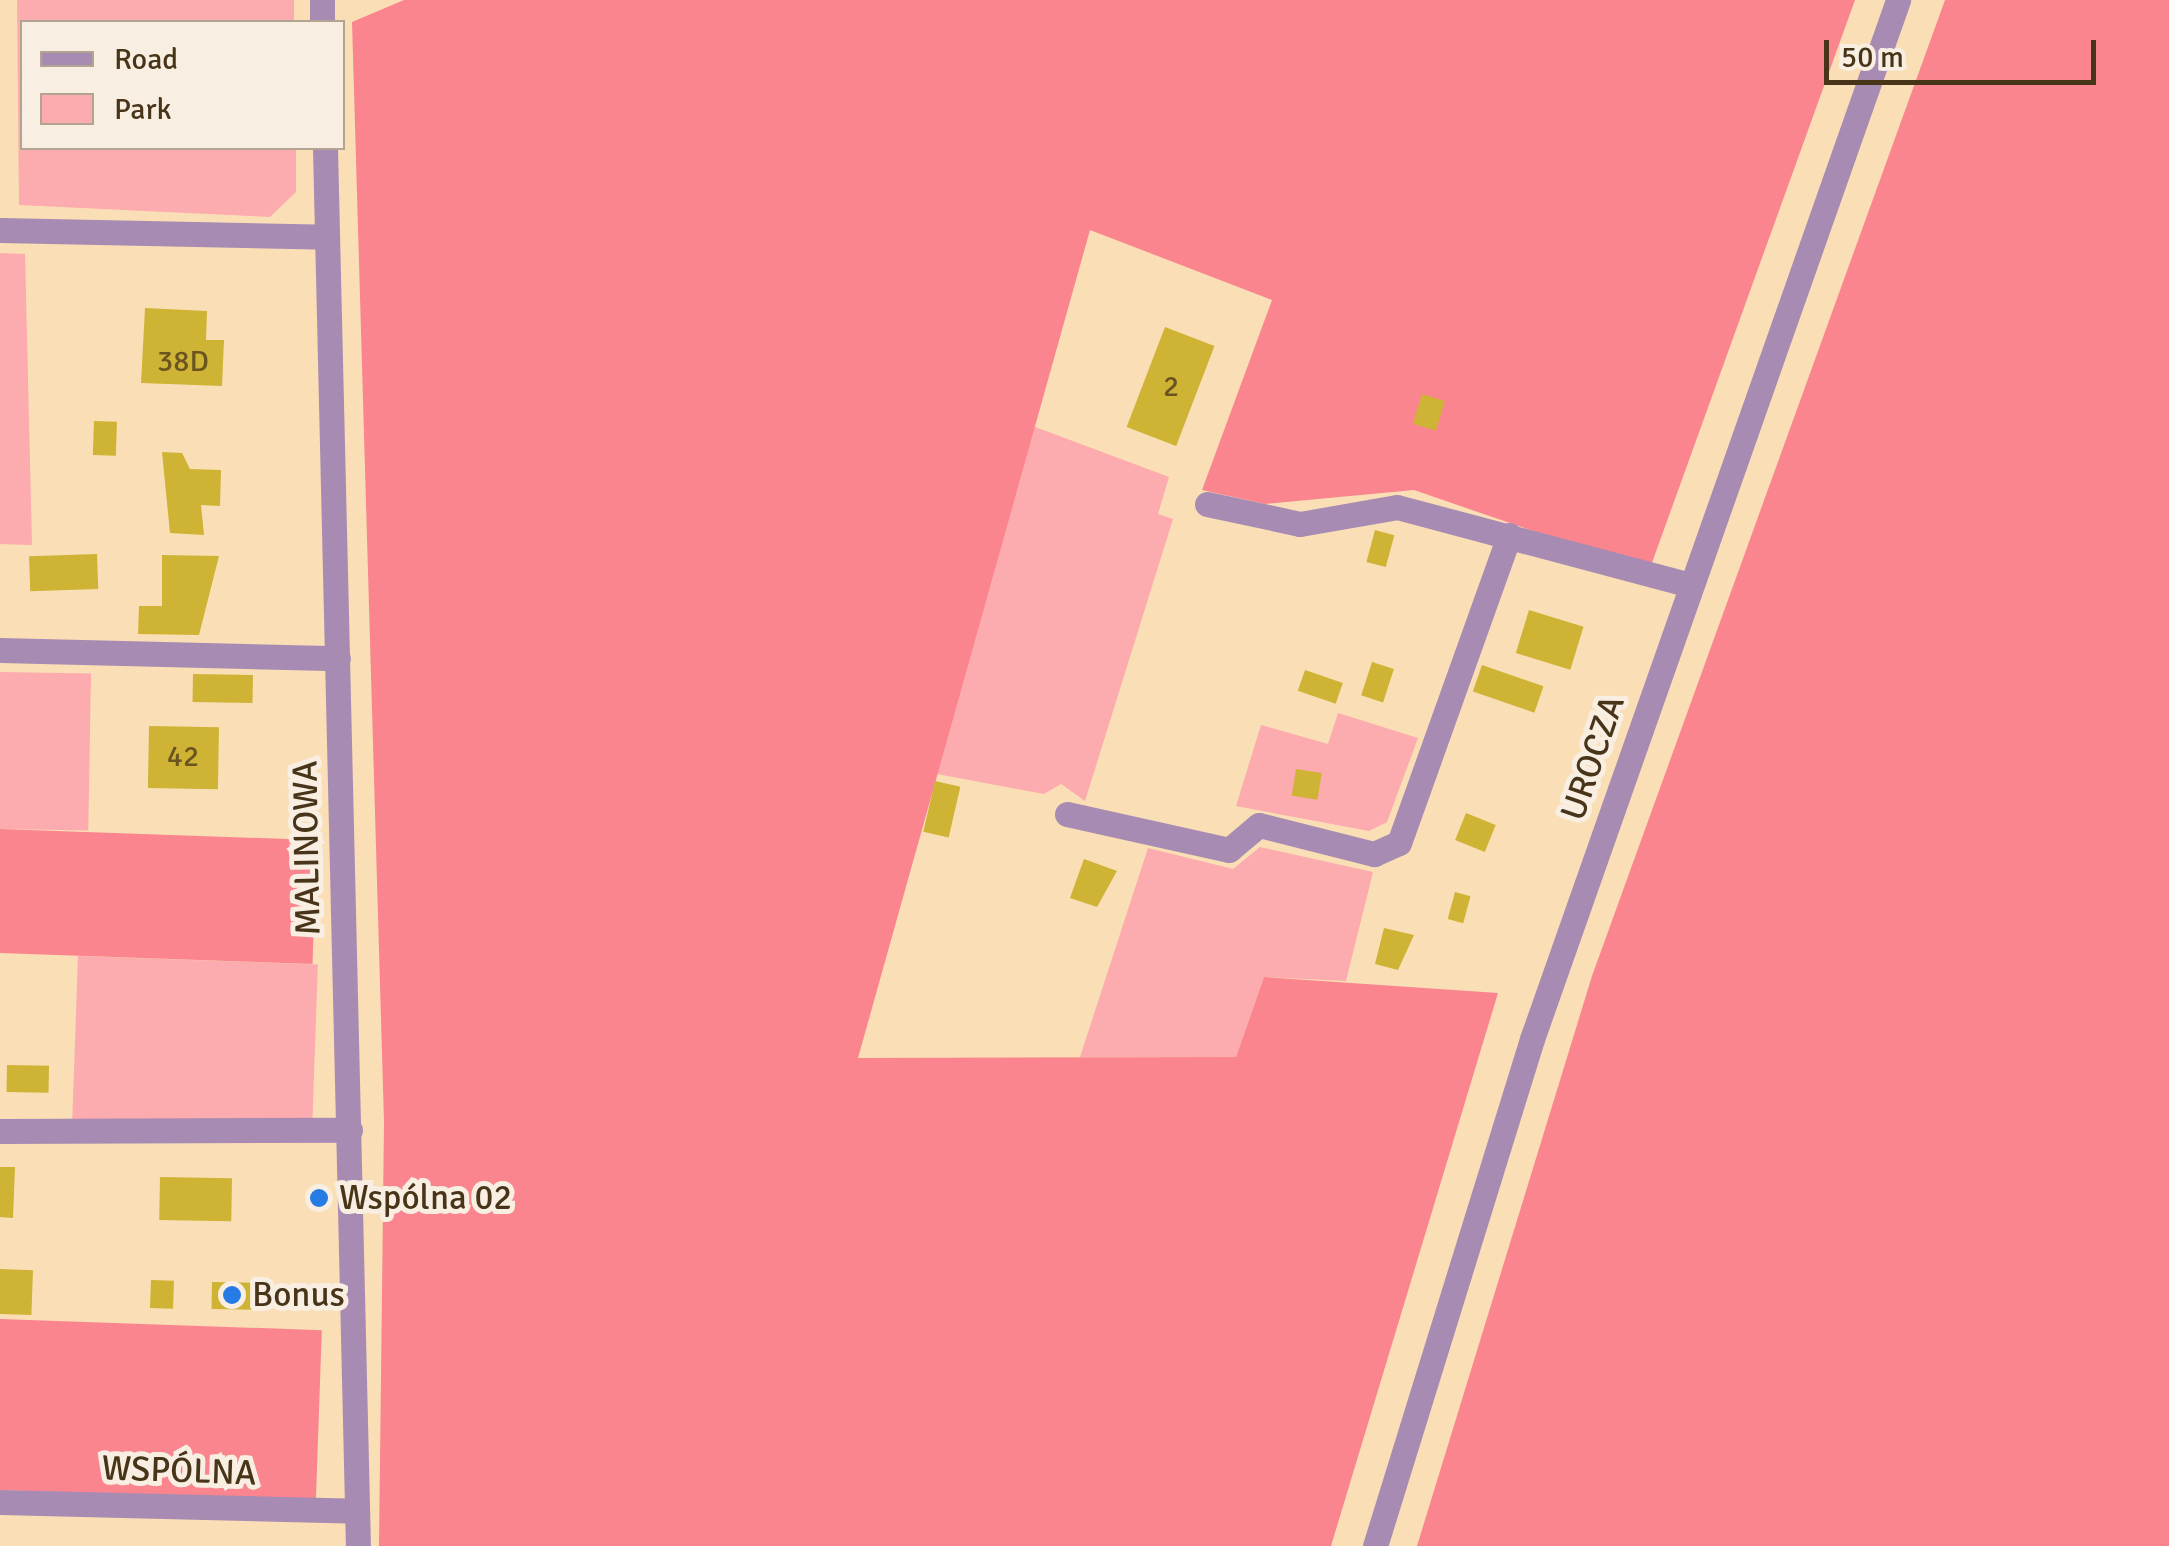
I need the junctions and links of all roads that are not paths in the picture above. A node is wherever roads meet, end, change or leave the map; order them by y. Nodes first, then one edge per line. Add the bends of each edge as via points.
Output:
1 (1898, 0) edge
2 (325, 150) edge
3 (0, 230) edge
4 (327, 237) junction
5 (1206, 504) dead end
6 (1508, 535) junction
7 (1691, 585) junction
8 (0, 650) edge
9 (338, 658) junction
10 (1066, 814) dead end
11 (350, 1130) junction
12 (0, 1131) edge
13 (0, 1502) edge
14 (357, 1510) junction
15 (358, 1546) edge
16 (1375, 1546) edge

1 - 7 street, UROCZA
2 - 4 street, MALINOWA
3 - 4 street
4 - 9 street, MALINOWA
5 - 6 street via 1300,524 1397,507
6 - 7 street
6 - 10 street via 1399,843 1374,854 1258,825 1230,850
7 - 16 street, UROCZA via 1532,1039
8 - 9 street
9 - 11 street, MALINOWA
11 - 12 street
11 - 14 street, MALINOWA
13 - 14 street, WSPÓLNA
14 - 15 street, MALINOWA

